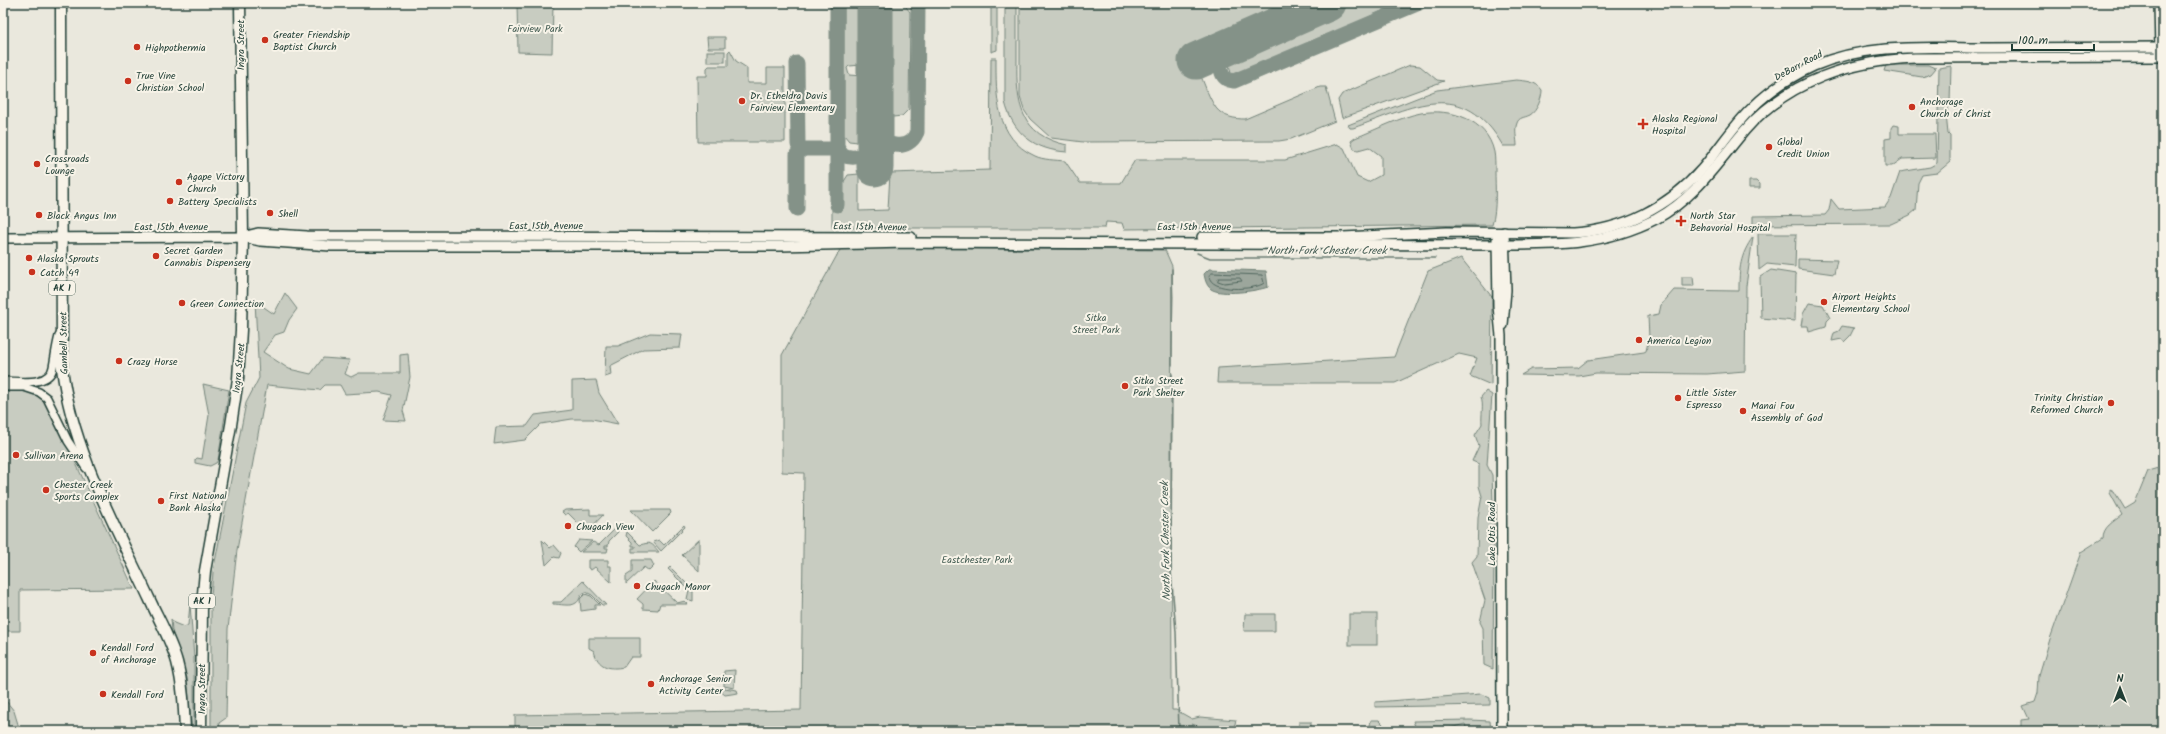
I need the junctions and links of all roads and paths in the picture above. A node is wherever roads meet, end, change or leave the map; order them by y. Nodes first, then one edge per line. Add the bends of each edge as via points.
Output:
1 (62, 3) edge
2 (240, 3) edge
3 (2158, 3) edge
4 (2161, 52) edge
5 (1500, 232) junction
6 (62, 236) junction
7 (243, 237) junction
8 (3, 238) edge
9 (1501, 245) junction
10 (63, 322) junction
11 (3, 381) edge
12 (3, 387) edge
13 (97, 484) junction
14 (185, 731) edge
15 (201, 731) edge
16 (1502, 731) edge

1 - 6 highway, Gambell Street / AK 1
2 - 7 highway, Ingra Street / AK 1
3 - 4 street
4 - 5 main road, DeBarr Road via 1909,48 1846,55 1808,70 1762,98 1692,179 1648,212 1608,228 1583,232
4 - 9 main road, DeBarr Road via 1915,58 1884,60 1848,67 1800,86 1772,105 1745,131 1704,182 1675,207 1655,219 1620,233 1582,243
5 - 7 main road, East 15th Avenue via 1314,237 307,236 258,233
5 - 9 main road, Lake Otis Road
6 - 7 main road, East 15th Avenue
6 - 8 main road, East 15th Avenue
6 - 10 highway, Gambell Street / AK 1
7 - 9 main road, East 15th Avenue via 260,241 331,246 780,246 946,243
7 - 15 highway, Ingra Street / AK 1 via 238,379 209,547 202,605
9 - 16 main road, Lake Otis Road via 1498,306 1501,336
10 - 11 street via 54,353 52,373 39,381
10 - 13 highway, Gambell Street / AK 1 via 62,368 65,388 81,444
12 - 13 street via 24,386 47,398 68,441
13 - 14 highway, Gambell Street / AK 1 via 177,660 184,692

